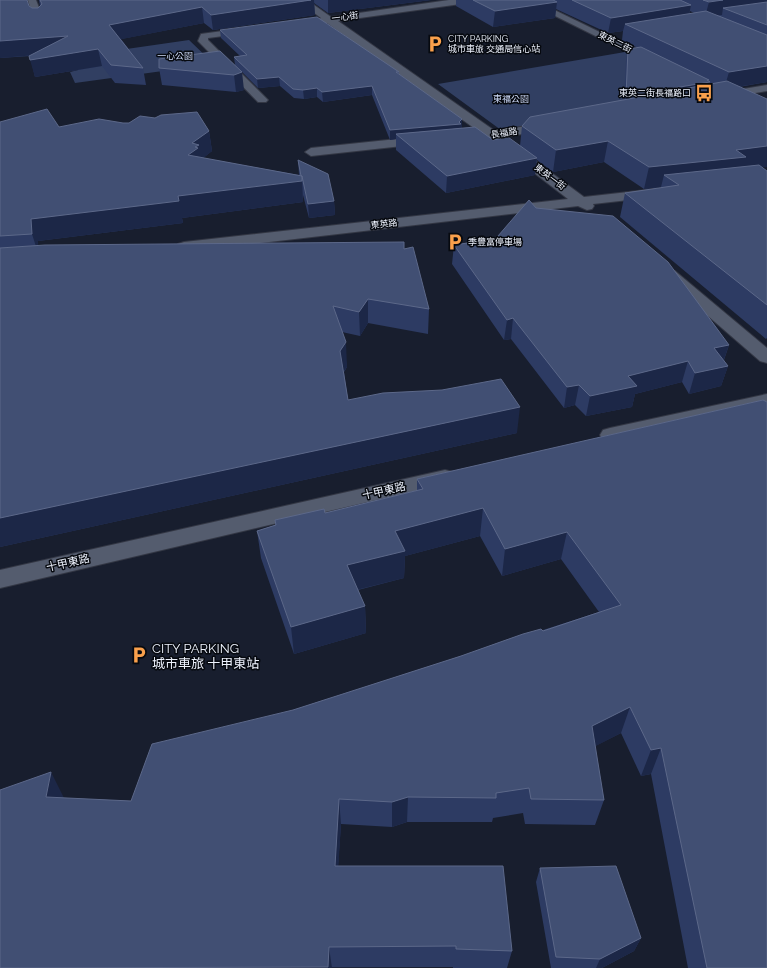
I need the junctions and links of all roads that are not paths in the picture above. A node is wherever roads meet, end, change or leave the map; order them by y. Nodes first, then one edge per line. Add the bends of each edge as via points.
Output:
1 (32, 0) edge
2 (301, 0) edge
3 (468, 0) edge
4 (527, 0) edge
5 (39, 20) edge
6 (328, 20) junction
7 (312, 22) edge
8 (259, 29) edge
9 (622, 36) edge
10 (607, 38) junction
11 (663, 65) edge
12 (767, 88) edge
13 (710, 93) edge
14 (725, 95) junction
15 (262, 100) dead end
16 (746, 105) edge
17 (563, 124) edge
18 (494, 136) junction
19 (471, 137) edge
20 (441, 140) edge
21 (311, 152) dead end
22 (666, 192) edge
23 (582, 201) junction
24 (599, 216) edge
25 (169, 249) edge
26 (659, 266) edge
27 (767, 357) edge
28 (767, 400) edge
29 (589, 440) edge
30 (464, 472) edge
31 (0, 579) edge

1 - 5 street
2 - 6 street, 東英一街
3 - 6 street, 一心街
4 - 10 street, 東英二街
6 - 7 street, 一心街
6 - 18 street, 東英一街
8 - 15 street via 204,36 203,41
9 - 10 street
10 - 11 street, 東英二街
12 - 14 street
13 - 14 street
14 - 16 street
17 - 18 street, 長福路
18 - 19 street, 長福路
18 - 23 street, 東英一街
20 - 21 street
22 - 23 street, 東英路
23 - 24 street, 東英一街
23 - 25 street, 東英路
26 - 27 street
28 - 29 street
30 - 31 street, 十甲東路

